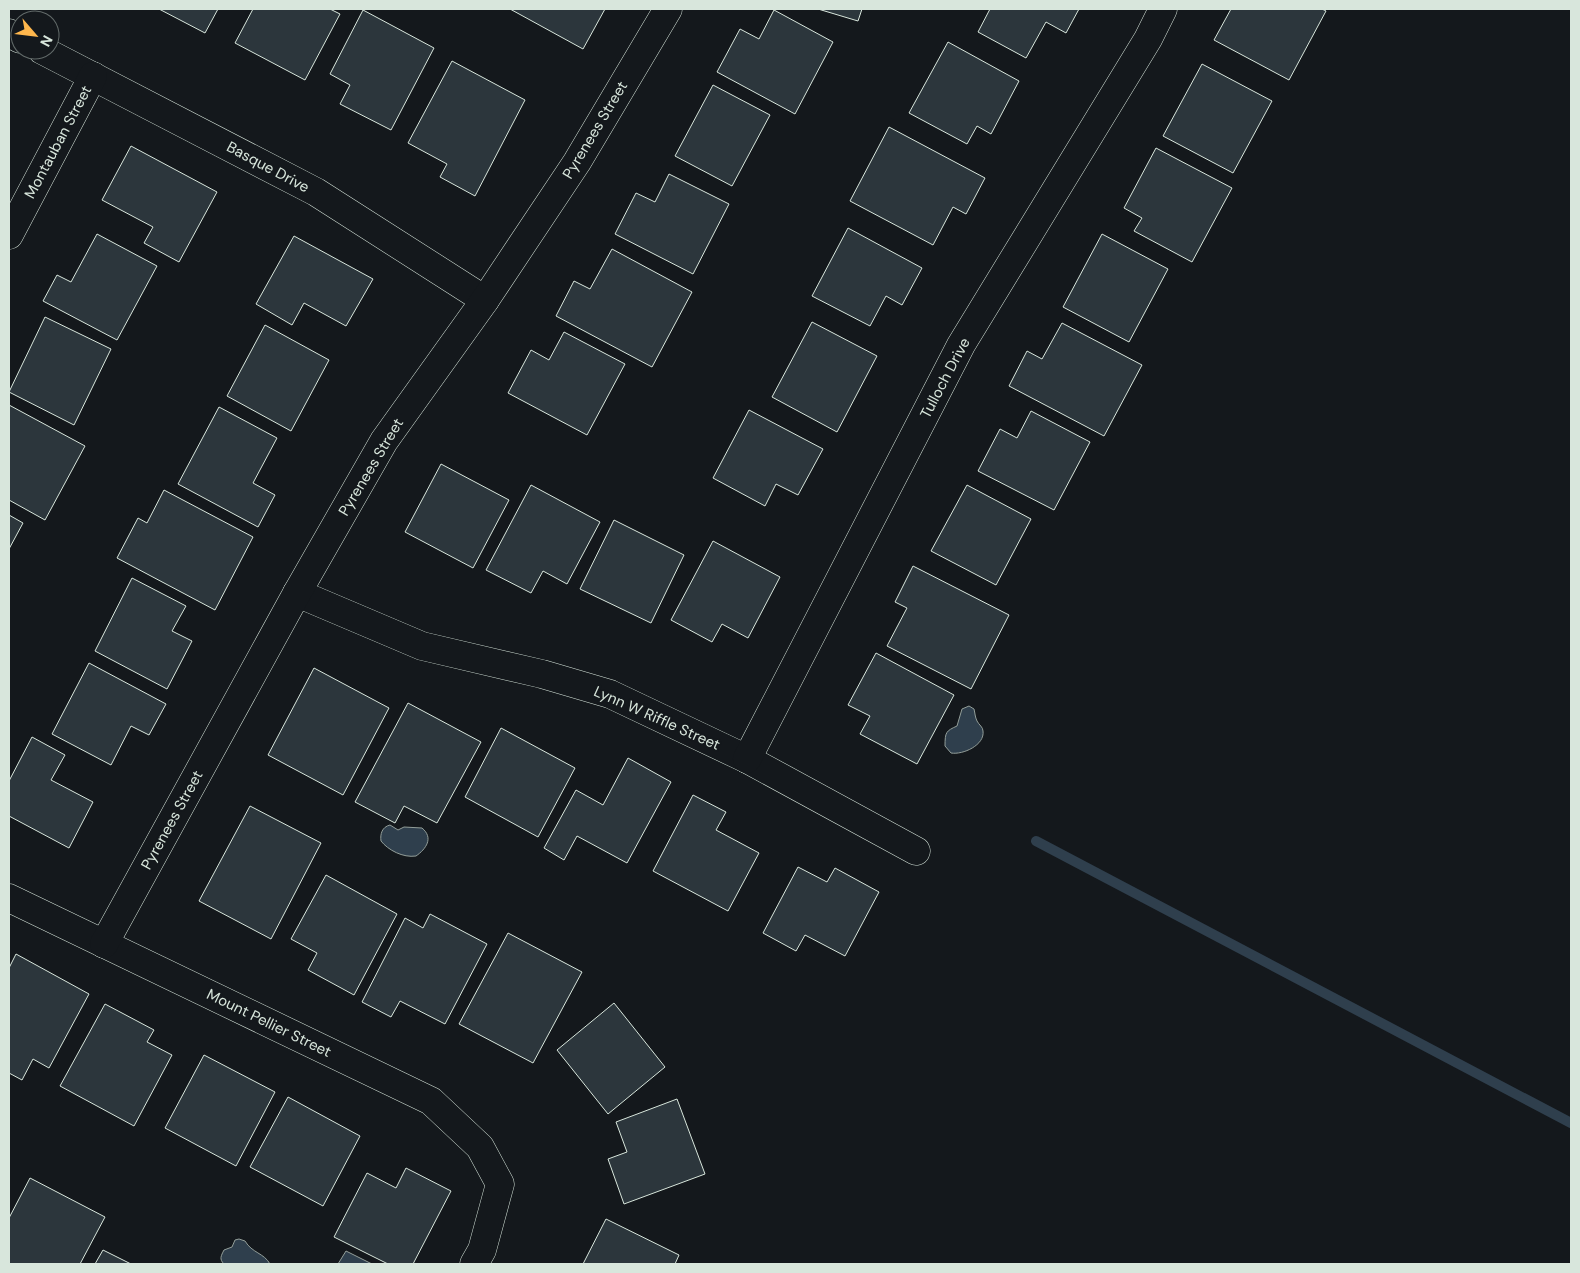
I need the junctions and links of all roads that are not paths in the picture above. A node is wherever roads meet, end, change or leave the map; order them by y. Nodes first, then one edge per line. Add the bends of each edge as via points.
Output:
1 (668, 9) edge
2 (1163, 9) edge
3 (60, 59) edge
4 (93, 76) junction
5 (9, 235) edge
6 (485, 300) junction
7 (297, 593) junction
8 (747, 759) junction
9 (916, 851) dead end
10 (9, 898) edge
11 (104, 944) junction
12 (474, 1264) edge

1 - 6 street, Pyrenees Street via 577,162
2 - 8 street, Tulloch Drive via 1148,40 961,345
3 - 4 street, Basque Drive
4 - 5 street, Montauban Street
4 - 6 street, Basque Drive via 316,192
6 - 7 street, Pyrenees Street via 384,441
7 - 8 street, Lynn W Riffle Street via 422,646 542,674 610,694
7 - 11 street, Pyrenees Street
8 - 9 street, Lynn W Riffle Street
10 - 11 street, Mount Pellier Street
11 - 12 street, Mount Pellier Street via 430,1101 480,1147 500,1184 482,1250

